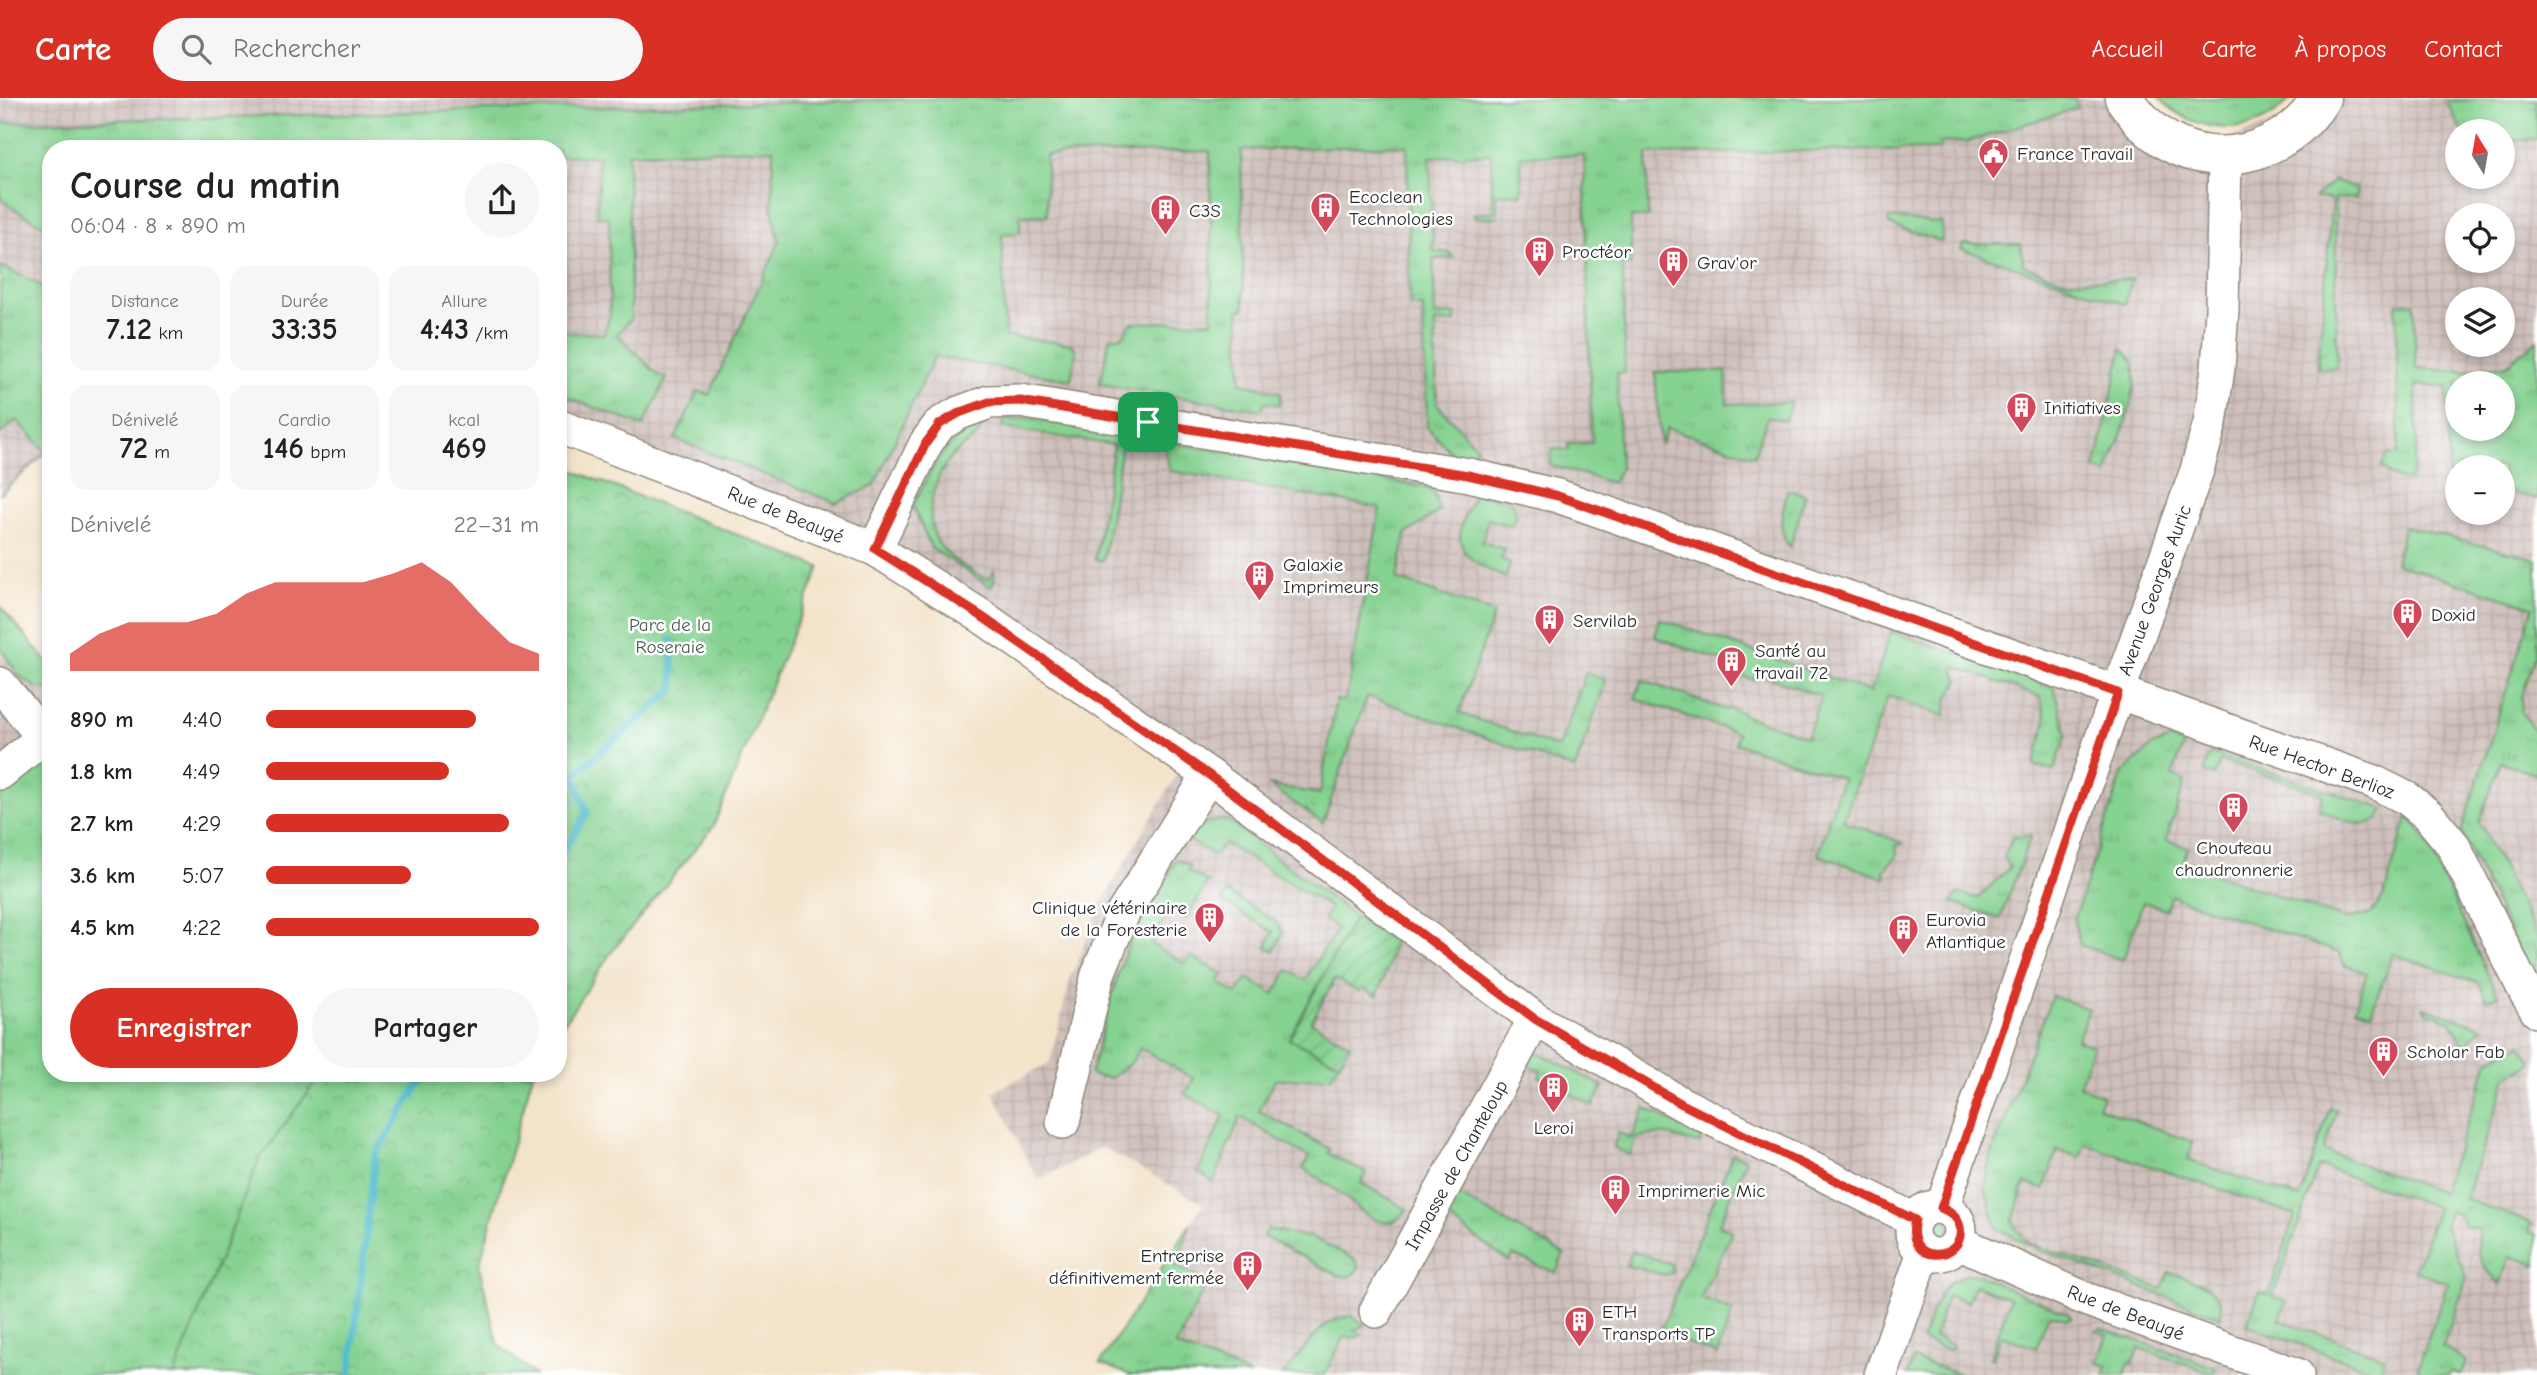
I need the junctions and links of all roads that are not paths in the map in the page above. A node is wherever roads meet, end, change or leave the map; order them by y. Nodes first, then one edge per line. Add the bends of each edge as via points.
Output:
1 (2124, 98) edge
2 (2321, 99) edge
3 (2225, 156) junction
4 (567, 429) edge
5 (875, 549) junction
6 (0, 684) edge
7 (2118, 693) junction
8 (42, 729) edge
9 (42, 738) edge
10 (0, 773) edge
11 (1209, 775) junction
12 (2537, 1011) edge
13 (1535, 1019) junction
14 (1063, 1122) dead end
15 (1928, 1214) junction
16 (1958, 1242) junction
17 (1924, 1252) junction
18 (1376, 1311) dead end
19 (1881, 1375) edge
20 (2297, 1375) edge

1 - 3 main road via 2143,123 2170,143
2 - 3 main road via 2283,138 2250,152
3 - 7 street, Avenue Georges Auric via 2222,310 2210,423
4 - 5 street, Rue de Beaugé
5 - 7 street, Rue Hector Berlioz via 926,443 940,424 989,402 1020,401 1468,475 1558,496
5 - 11 street, Rue de Beaugé via 971,609
6 - 8 street
7 - 12 street, Rue Hector Berlioz via 2374,782 2408,799 2453,845
7 - 15 street, Avenue Georges Auric
9 - 10 street
11 - 13 street, Rue de Beaugé
11 - 14 street via 1123,913 1098,974
13 - 15 street, Rue de Beaugé via 1682,1104
13 - 18 street, Impasse de Chanteloup
15 - 16 street via 1954,1215
15 - 17 street via 1913,1235
16 - 17 street via 1947,1253
16 - 20 street, Rue de Beaugé via 2088,1300
17 - 19 street

